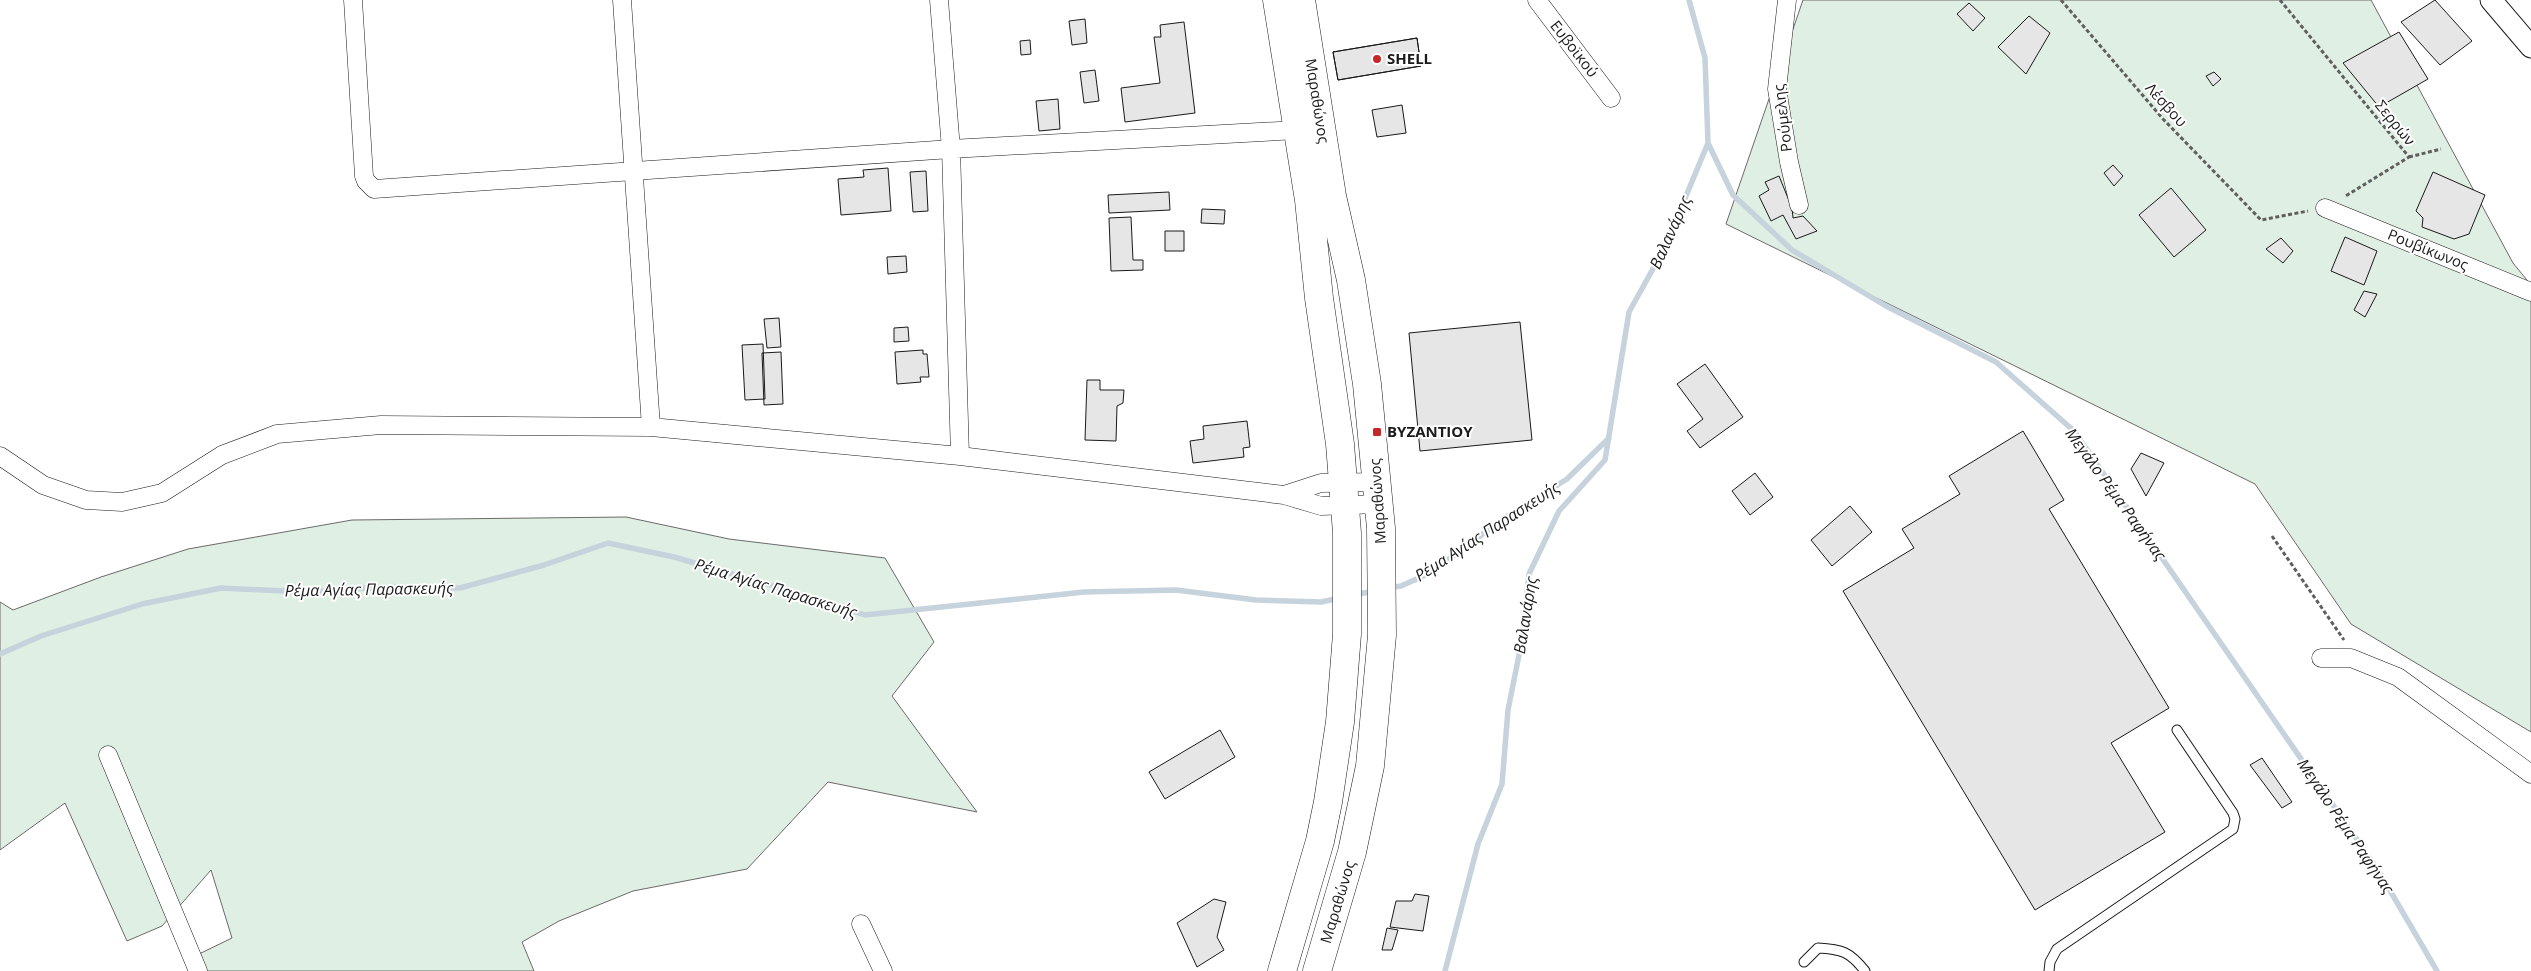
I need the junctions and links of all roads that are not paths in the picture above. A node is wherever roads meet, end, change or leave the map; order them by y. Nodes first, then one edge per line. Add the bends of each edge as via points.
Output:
1 (352, 0) edge
2 (622, 0) edge
3 (939, 0) edge
4 (1277, 0) edge
5 (1301, 0) edge
6 (1536, 0) edge
7 (1787, 0) edge
8 (2491, 0) edge
9 (2531, 47) edge
10 (1611, 98) dead end
11 (1297, 130) junction
12 (951, 149) junction
13 (634, 172) junction
14 (1799, 205) dead end
15 (2325, 208) road end
16 (2531, 292) edge
17 (652, 427) junction
18 (0, 456) edge
19 (960, 456) junction
20 (1378, 493) junction
21 (1343, 494) junction
22 (2321, 658) dead end
23 (2177, 730) dead end
24 (108, 755) dead end
25 (2531, 774) edge
26 (860, 924) dead end
27 (1804, 962) dead end
28 (198, 971) edge
29 (883, 971) edge
30 (1282, 971) edge
31 (1317, 971) edge
32 (1865, 971) edge
33 (2049, 971) edge

1 - 13 street via 364,176 369,186 380,189
2 - 13 street
3 - 12 street
4 - 11 main road, Μαραθώνος
5 - 20 main road, Μαραθώνος via 1332,196 1356,308
6 - 10 street, Ευβοϊκού
7 - 14 street, Ρούμελης via 1777,88
8 - 9 street
11 - 12 street
11 - 21 main road, Μαραθώνος via 1333,386
12 - 13 street
12 - 19 street
13 - 17 street
15 - 16 street, Ρουβίκωνος
17 - 18 street via 381,425 277,434 222,455 162,493 122,502 86,500 43,485
17 - 19 street
19 - 21 street via 1284,495 1321,506
20 - 21 street
20 - 31 main road, Μαραθώνος via 1382,622 1374,726 1352,852
21 - 30 main road, Μαραθώνος via 1348,634 1340,722 1320,841
22 - 25 street via 2351,658 2398,677
23 - 33 lane via 2233,813 2233,829 2057,949
24 - 28 street
26 - 29 street
27 - 32 lane via 1818,948 1838,949 1854,958

